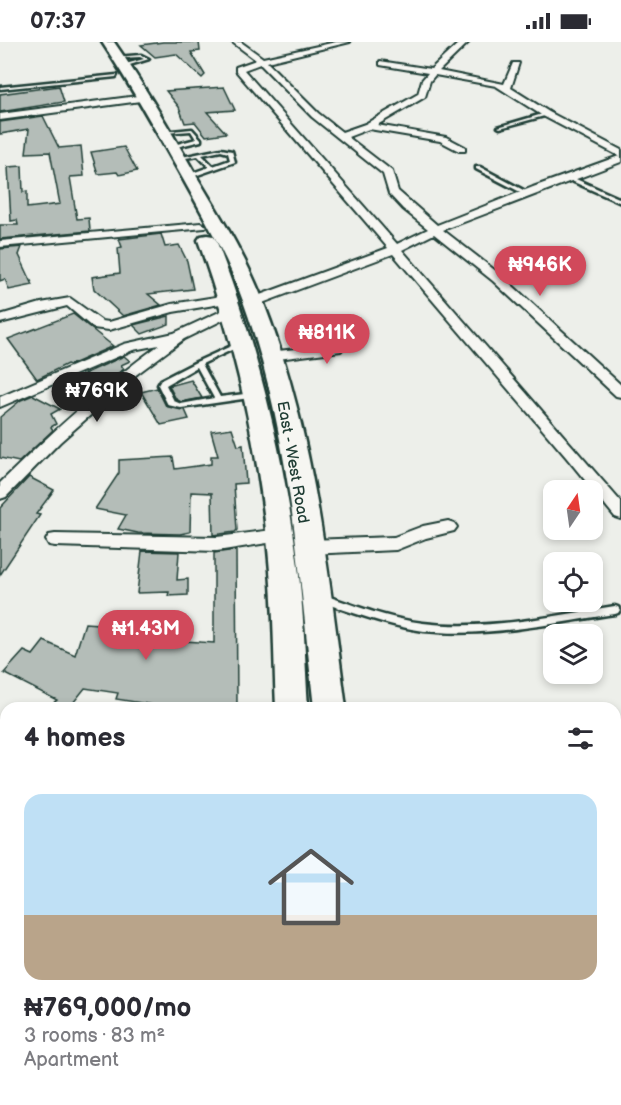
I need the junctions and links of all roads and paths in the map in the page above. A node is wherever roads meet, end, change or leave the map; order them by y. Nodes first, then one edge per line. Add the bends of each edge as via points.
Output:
1 (96, 42) edge
2 (236, 42) edge
3 (346, 42) edge
4 (465, 42) edge
5 (329, 44) edge
6 (116, 60) edge
7 (261, 61) junction
8 (383, 63) dead end
9 (516, 65) dead end
10 (435, 71) junction
11 (507, 87) junction
12 (0, 88) edge
13 (136, 99) junction
14 (546, 114) junction
15 (0, 117) edge
16 (368, 126) junction
17 (500, 127) dead end
18 (341, 136) junction
19 (462, 149) dead end
20 (180, 154) junction
21 (619, 160) edge
22 (212, 168) junction
23 (478, 168) dead end
24 (569, 177) junction
25 (526, 193) junction
26 (621, 201) edge
27 (201, 226) junction
28 (434, 230) junction
29 (0, 244) edge
30 (396, 249) junction
31 (254, 302) junction
32 (229, 305) junction
33 (0, 320) edge
34 (333, 332) dead end
35 (179, 336) junction
36 (240, 344) junction
37 (270, 356) junction
38 (198, 363) junction
39 (621, 393) edge
40 (255, 395) junction
41 (218, 400) junction
42 (0, 402) edge
43 (0, 492) edge
44 (621, 513) edge
45 (448, 527) dead end
46 (280, 535) junction
47 (56, 540) dead end
48 (309, 547) junction
49 (316, 597) junction
50 (615, 610) dead end
51 (292, 702) edge
52 (329, 702) edge

1 - 6 main road, East - West Road
2 - 7 street
3 - 5 street
4 - 10 street
5 - 7 street
6 - 6 lane via 141,56 147,59
6 - 12 lane
6 - 13 main road, East - West Road
7 - 18 street
7 - 30 street via 239,69
8 - 10 street
9 - 11 street
10 - 11 street
10 - 16 street via 424,82 422,95
11 - 14 street
13 - 15 street
13 - 20 main road, East - West Road
13 - 27 main road, East - West Road
14 - 17 lane
14 - 21 street
16 - 18 street
16 - 19 street via 443,139
18 - 28 street via 388,173 393,192
20 - 20 lane via 200,140 192,130
20 - 22 lane
20 - 22 lane
20 - 22 lane via 230,152 233,161
20 - 31 main road, East - West Road
21 - 24 street
23 - 25 lane
24 - 25 street
24 - 26 lane
25 - 28 street
27 - 29 street
27 - 32 main road, East - West Road
28 - 30 street
28 - 39 street via 496,278
30 - 31 street
30 - 44 street
31 - 37 main road, East - West Road
32 - 33 street via 172,308 109,326 98,325 70,302
32 - 35 street
32 - 36 main road, East - West Road
34 - 37 street via 336,348
35 - 42 street via 129,347
35 - 43 street via 115,386
36 - 38 lane
36 - 40 main road, East - West Road
37 - 48 main road, East - West Road via 282,393
38 - 41 lane
38 - 41 lane via 167,378 162,385 166,394 171,403 181,406
40 - 41 lane
40 - 46 main road, East - West Road
45 - 48 street via 396,543
46 - 47 street via 217,544
46 - 51 main road, East - West Road
48 - 49 main road, East - West Road
49 - 50 lane via 383,618 435,628 485,628
49 - 52 main road, East - West Road

